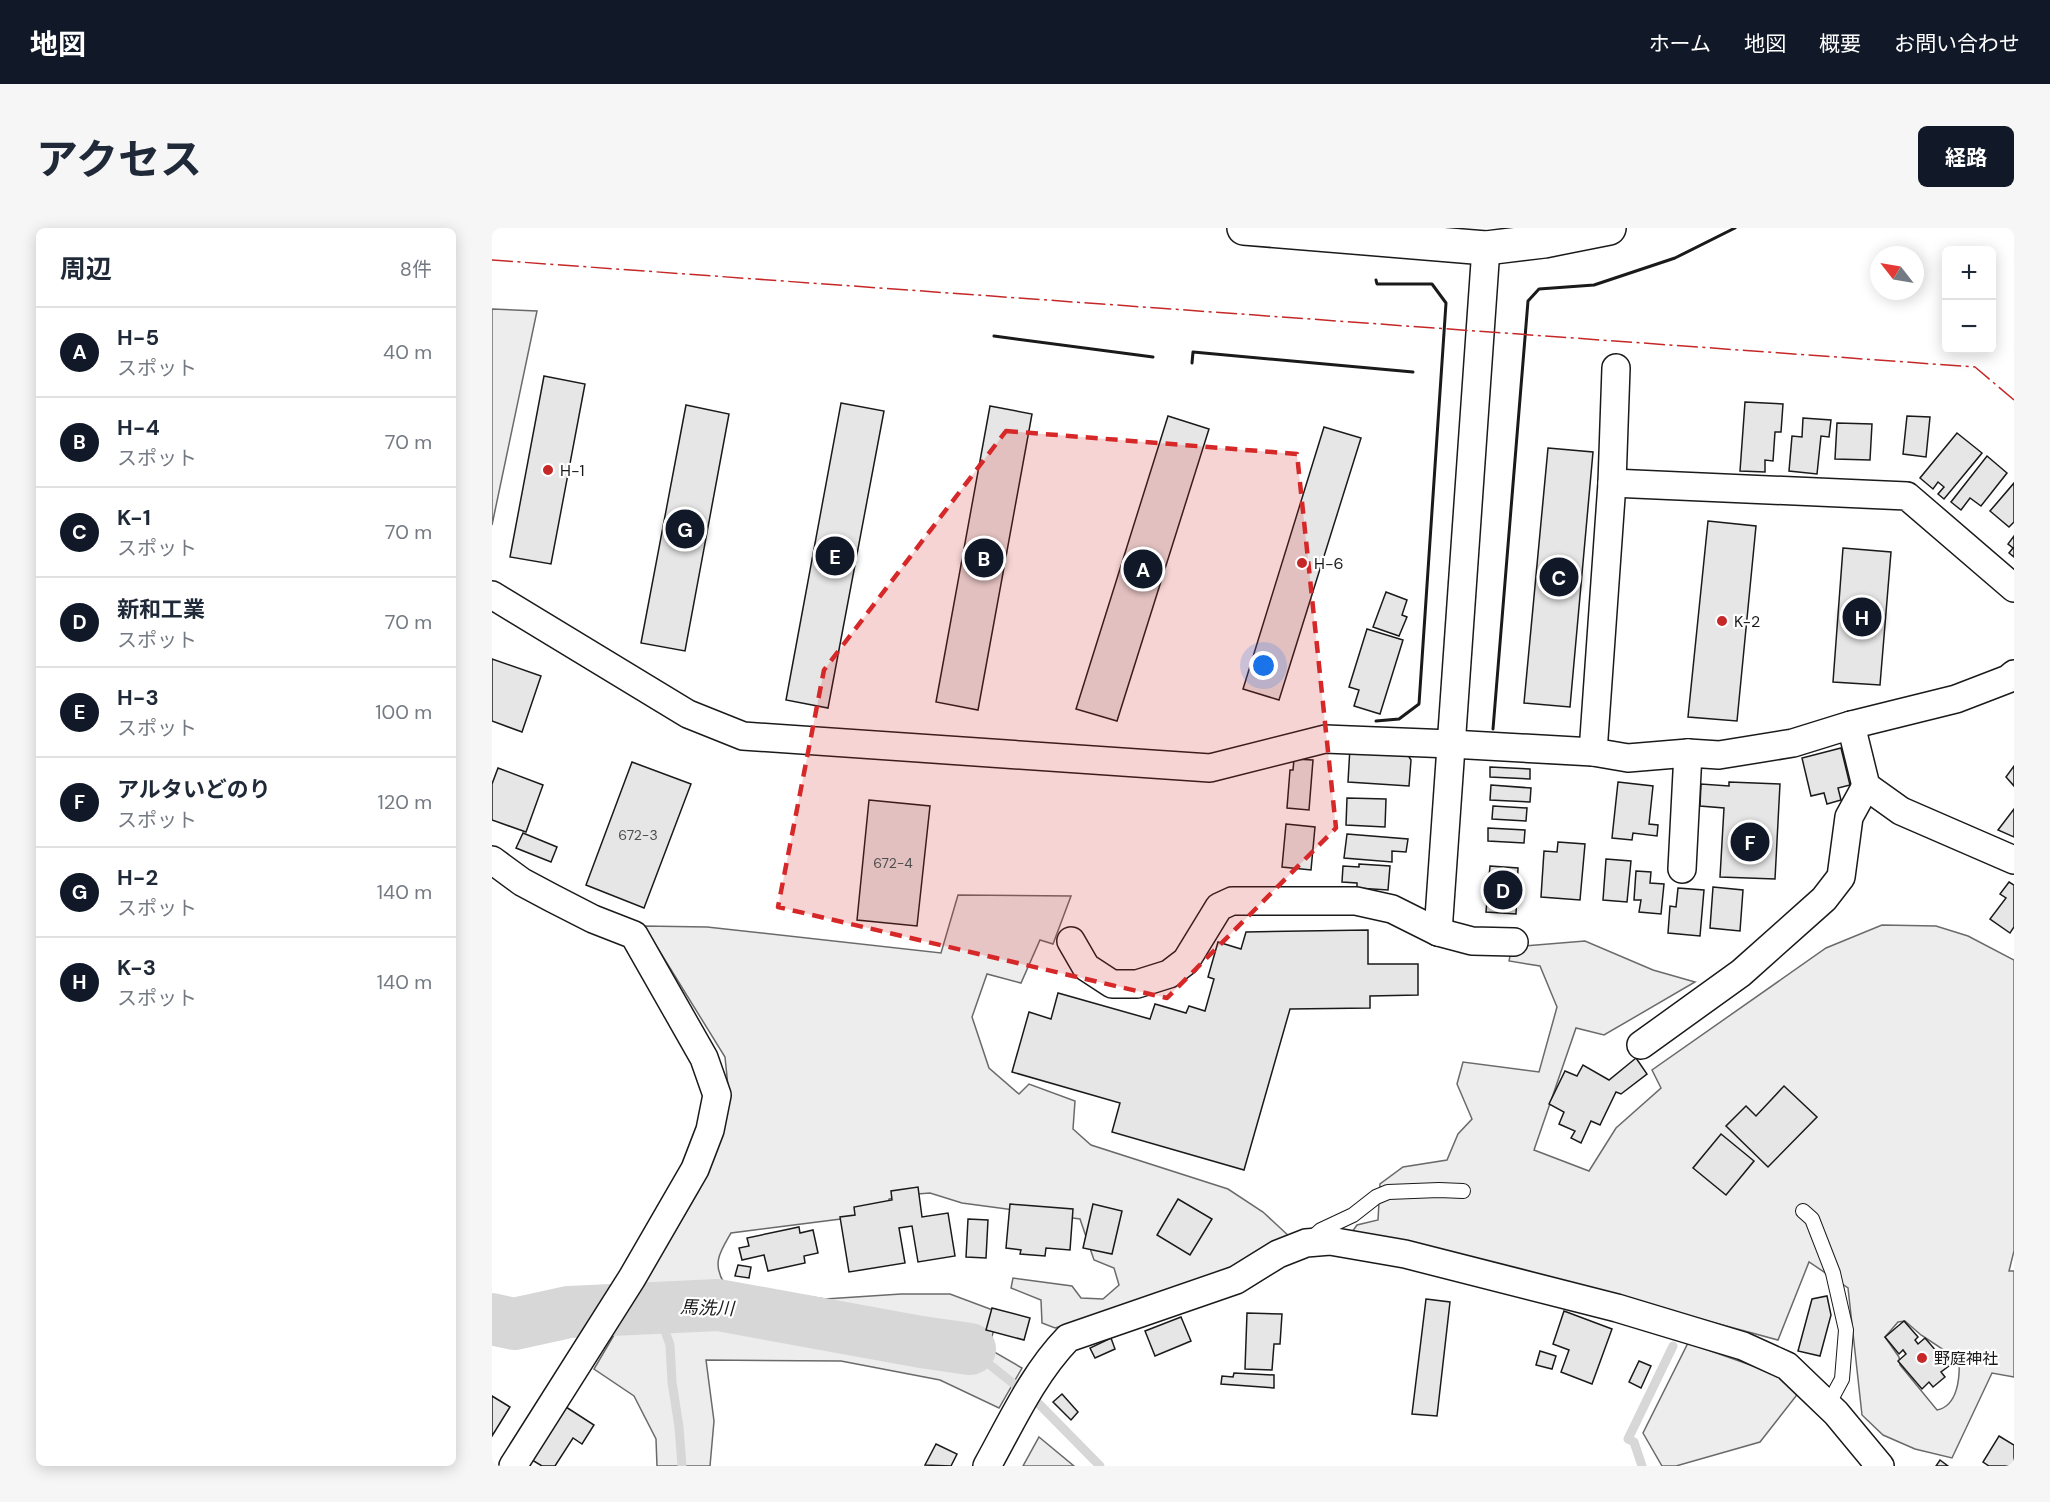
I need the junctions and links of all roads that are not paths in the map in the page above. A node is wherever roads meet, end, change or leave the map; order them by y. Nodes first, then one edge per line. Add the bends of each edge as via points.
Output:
1 (1244, 228) edge
2 (1609, 228) edge
3 (1486, 248) junction
4 (1616, 368) dead end
5 (1612, 483) junction
6 (2014, 588) edge
7 (492, 595) edge
8 (2014, 674) edge
9 (1851, 725) junction
10 (1451, 744) junction
11 (1593, 753) junction
12 (1688, 753) junction
13 (1866, 786) junction
14 (492, 860) edge
15 (2014, 860) edge
16 (1682, 869) dead end
17 (1438, 932) junction
18 (1071, 941) dead end
19 (1514, 942) dead end
20 (1641, 1045) dead end
21 (1463, 1191) dead end
22 (1803, 1211) dead end
23 (1306, 1243) junction
24 (1828, 1405) junction
25 (513, 1466) edge
26 (987, 1466) edge
27 (1880, 1466) edge

1 - 3 street
2 - 3 street
3 - 10 street
4 - 5 street
5 - 6 street via 1907,495
5 - 11 street
7 - 10 street via 688,714 742,736 1210,768 1325,739
8 - 9 street via 1956,699
9 - 12 street via 1792,742 1719,755
9 - 13 street
10 - 11 street
10 - 17 street
11 - 12 street via 1628,758
12 - 16 street
13 - 15 street via 1901,811
13 - 20 street via 1849,817 1841,877 1824,898 1741,973
14 - 25 street via 522,882 593,919 634,935 704,1058 717,1095 710,1130 695,1169 632,1278
17 - 18 street via 1392,909 1356,901 1233,901 1220,907 1186,961 1169,974 1137,984 1112,984 1086,967
17 - 19 street via 1472,941
21 - 23 lane via 1388,1192 1321,1230
22 - 24 lane via 1812,1219 1833,1273 1846,1330 1842,1379
23 - 24 street via 1330,1241 1405,1254 1617,1308 1743,1346 1787,1366
23 - 26 street via 1278,1254 1236,1280 1068,1338 1053,1353
24 - 27 street

